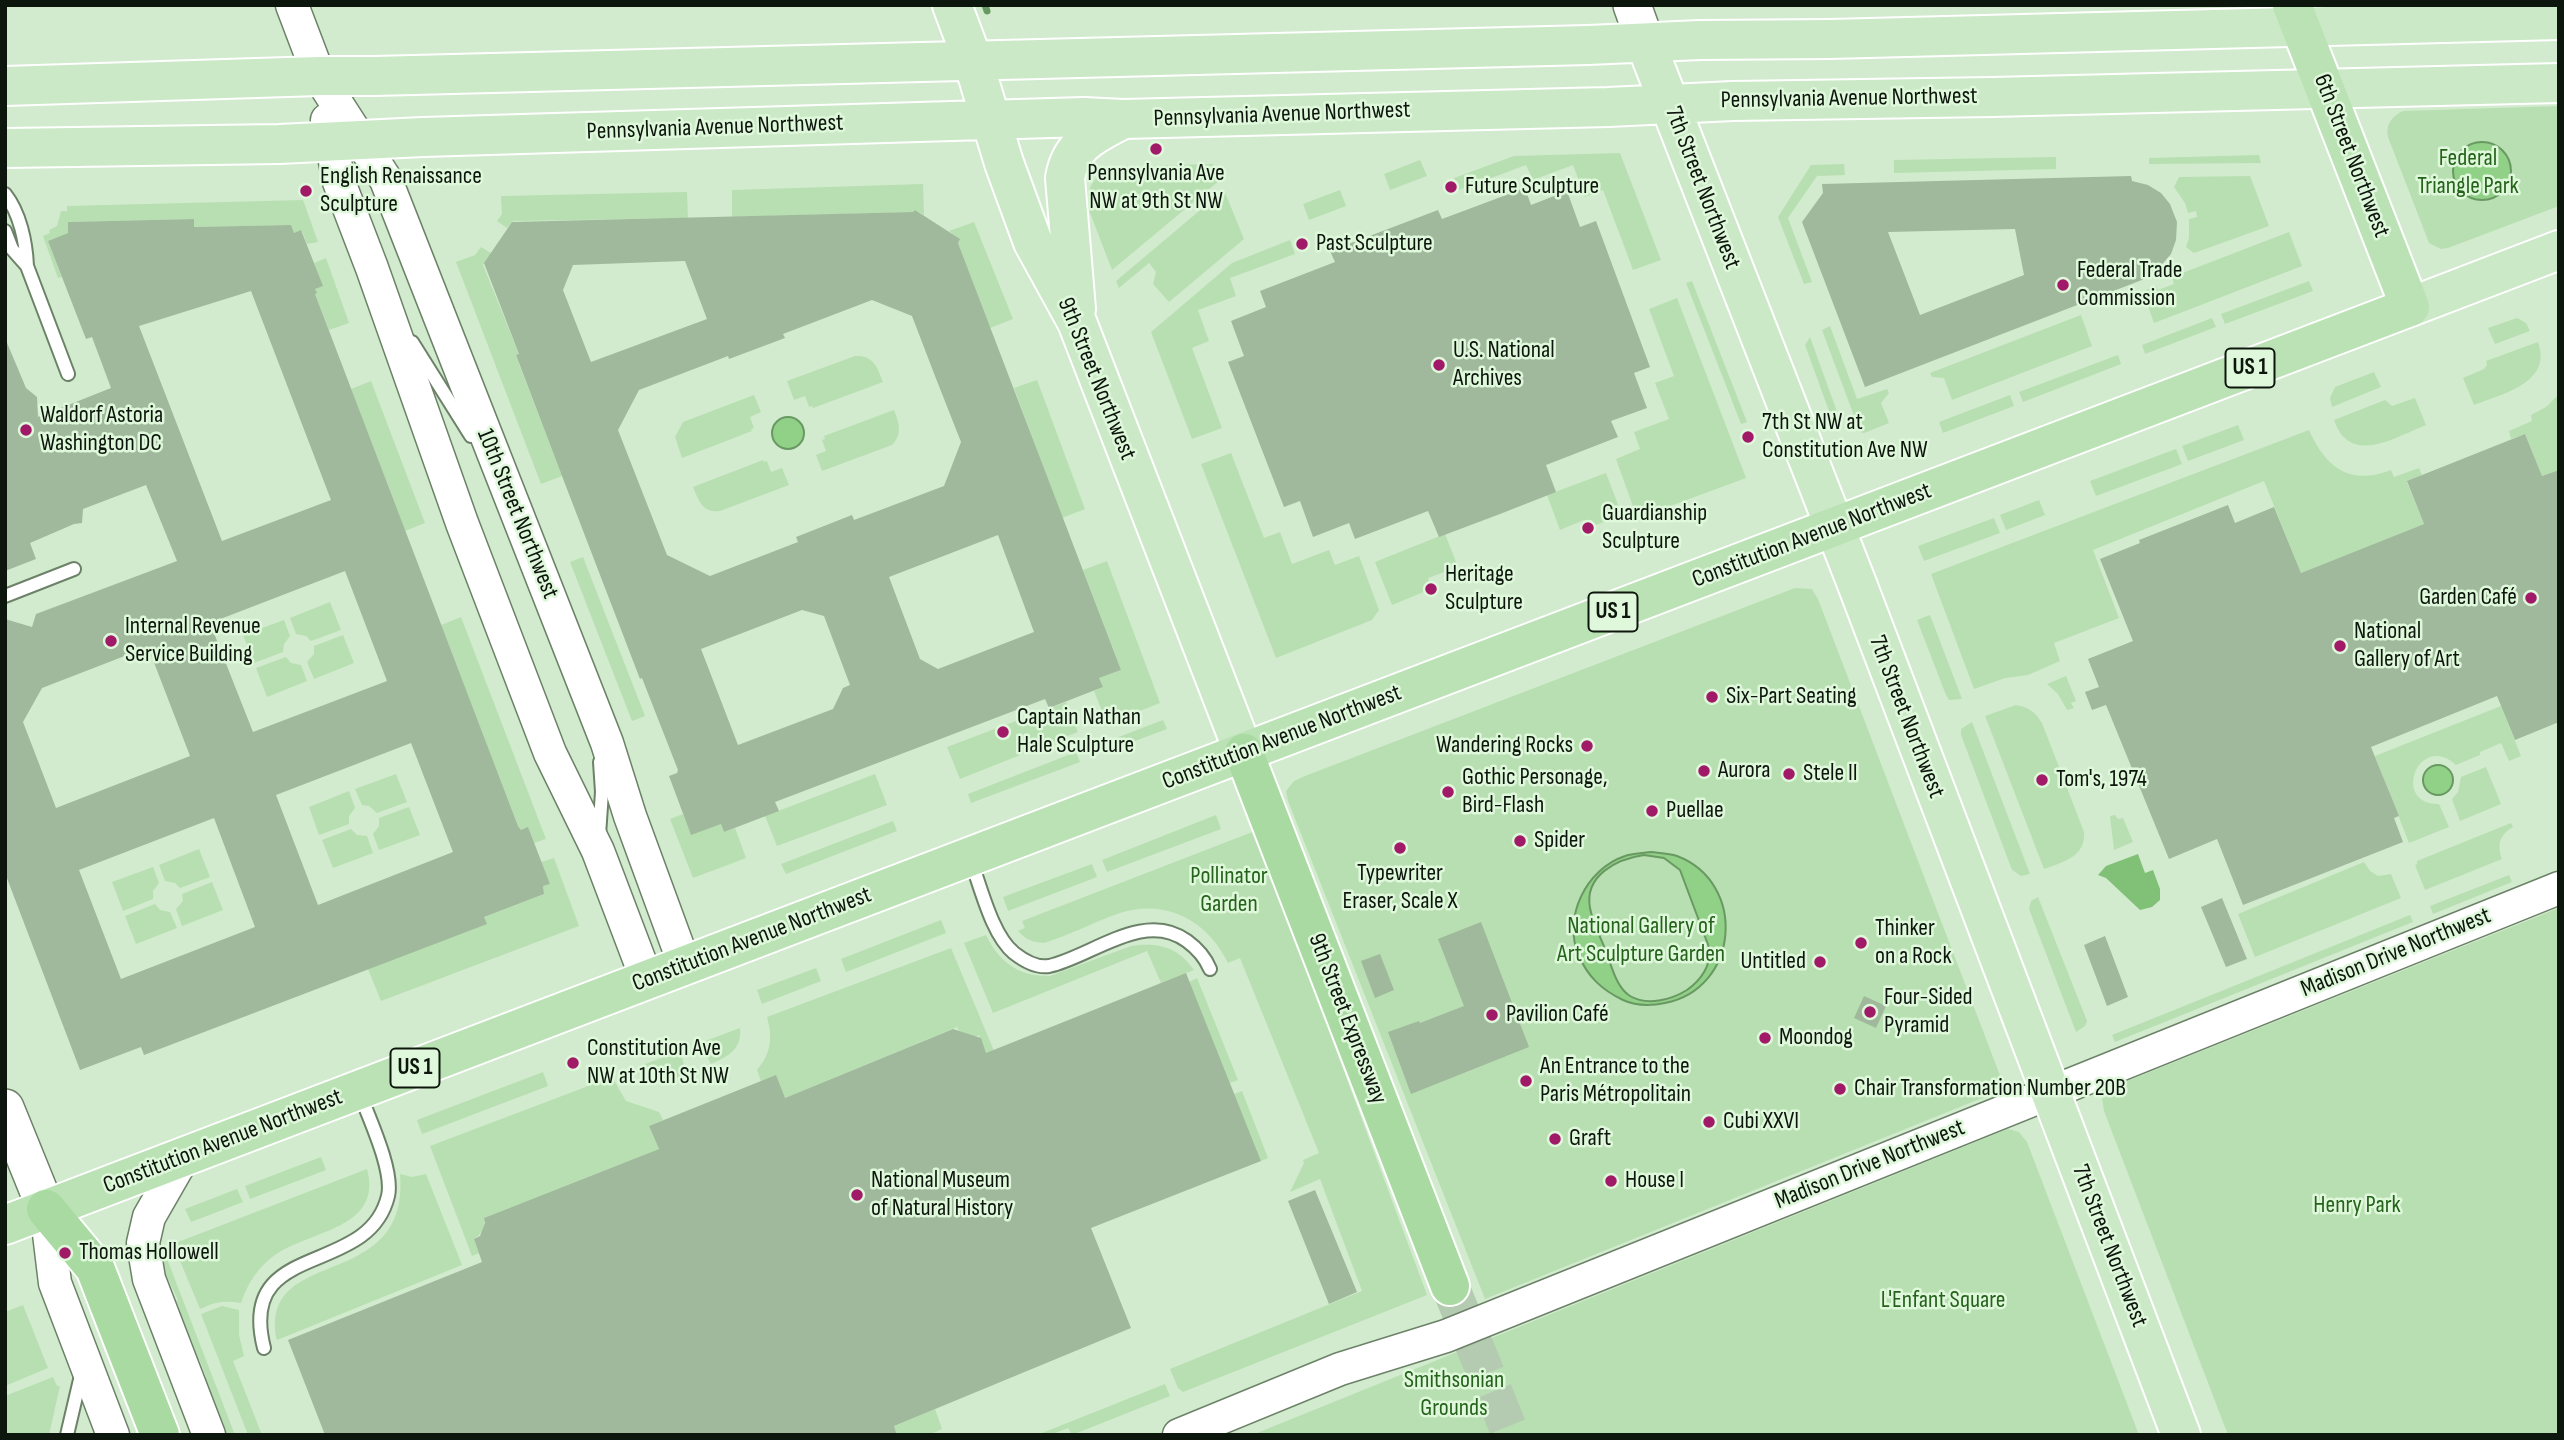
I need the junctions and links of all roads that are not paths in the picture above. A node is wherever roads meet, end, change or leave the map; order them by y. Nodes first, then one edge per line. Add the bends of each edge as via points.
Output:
1 (292, 5) edge
2 (953, 5) edge
3 (1632, 5) edge
4 (2296, 16) edge
5 (2559, 20) edge
6 (1646, 44) junction
7 (973, 61) junction
8 (319, 76) junction
9 (2559, 83) edge
10 (5, 86) edge
11 (2324, 89) junction
12 (1670, 104) junction
13 (1123, 119) junction
14 (992, 122) junction
15 (346, 141) junction
16 (5, 148) edge
17 (5, 194) edge
18 (5, 231) edge
19 (2559, 250) edge
20 (27, 266) junction
21 (372, 268) junction
22 (2410, 307) junction
23 (1077, 322) junction
24 (68, 374) dead end
25 (1833, 528) junction
26 (74, 569) dead end
27 (5, 596) edge
28 (1244, 753) junction
29 (598, 851) junction
30 (969, 858) junction
31 (2559, 888) edge
32 (685, 965) junction
33 (1210, 970) dead end
34 (647, 980) junction
35 (358, 1090) junction
36 (2050, 1093) junction
37 (5, 1108) edge
38 (184, 1156) junction
39 (46, 1209) junction
40 (5, 1225) edge
41 (1450, 1286) tunnel mouth
42 (264, 1348) dead end
43 (85, 1361) junction
44 (2180, 1432) edge
45 (67, 1435) edge
46 (113, 1435) edge
47 (160, 1435) edge
48 (209, 1435) edge
49 (1180, 1435) edge

1 - 8 street, 10th Street Northwest
2 - 7 main road, 9th Street Northwest
3 - 6 main road, 7th Street Northwest
4 - 5 main road
4 - 6 main road
4 - 11 highway, 6th Street Northwest
6 - 7 main road
6 - 12 main road, 7th Street Northwest
7 - 8 main road
7 - 14 main road, 9th Street Northwest
8 - 10 main road
8 - 15 street, 10th Street Northwest
9 - 11 main road, Pennsylvania Avenue Northwest
11 - 12 main road, Pennsylvania Avenue Northwest
11 - 22 highway, 6th Street Northwest
12 - 13 main road, Pennsylvania Avenue Northwest
12 - 25 main road, 7th Street Northwest
13 - 14 main road, Pennsylvania Avenue Northwest
13 - 23 main road via 1083,143 1068,162 1065,178
14 - 15 main road, Pennsylvania Avenue Northwest
14 - 23 main road, 9th Street Northwest via 1033,242
15 - 16 main road, Pennsylvania Avenue Northwest
15 - 21 street, 10th Street Northwest via 339,182
15 - 32 street, 10th Street Northwest via 386,180 607,743
17 - 20 lane via 26,245
18 - 20 lane via 12,249
19 - 22 main road, Constitution Avenue Northwest
20 - 24 lane
21 - 29 street, 10th Street Northwest via 461,523 550,753
21 - 29 lane via 479,451 596,744 602,792
22 - 25 highway, Constitution Avenue Northwest / US 1
23 - 28 main road, 9th Street Northwest
25 - 28 highway, Constitution Avenue Northwest / US 1
25 - 36 main road, 7th Street Northwest
26 - 27 lane
28 - 30 highway, Constitution Avenue Northwest / US 1
28 - 41 highway, 9th Street Expressway
29 - 34 street, 10th Street Northwest
30 - 32 highway, Constitution Avenue Northwest / US 1
30 - 33 lane via 1000,936 1028,962 1047,966 1129,934 1153,930 1180,936 1198,948
31 - 36 street, Madison Drive Northwest
32 - 34 highway, Constitution Avenue Northwest / US 1
34 - 35 highway, Constitution Avenue Northwest / US 1
35 - 38 highway, Constitution Avenue Northwest / US 1
35 - 42 lane via 383,1155 389,1195 377,1222 362,1238 290,1269 271,1285 258,1319
36 - 44 main road, 7th Street Northwest
36 - 49 street, Madison Drive Northwest via 1447,1336 1340,1369
37 - 39 main road
38 - 39 highway, Constitution Avenue Northwest / US 1
38 - 48 street via 149,1217 143,1243 149,1279
39 - 40 highway, Constitution Avenue Northwest / US 1
39 - 43 street via 55,1283
39 - 47 highway via 95,1268
43 - 45 lane
43 - 46 street

